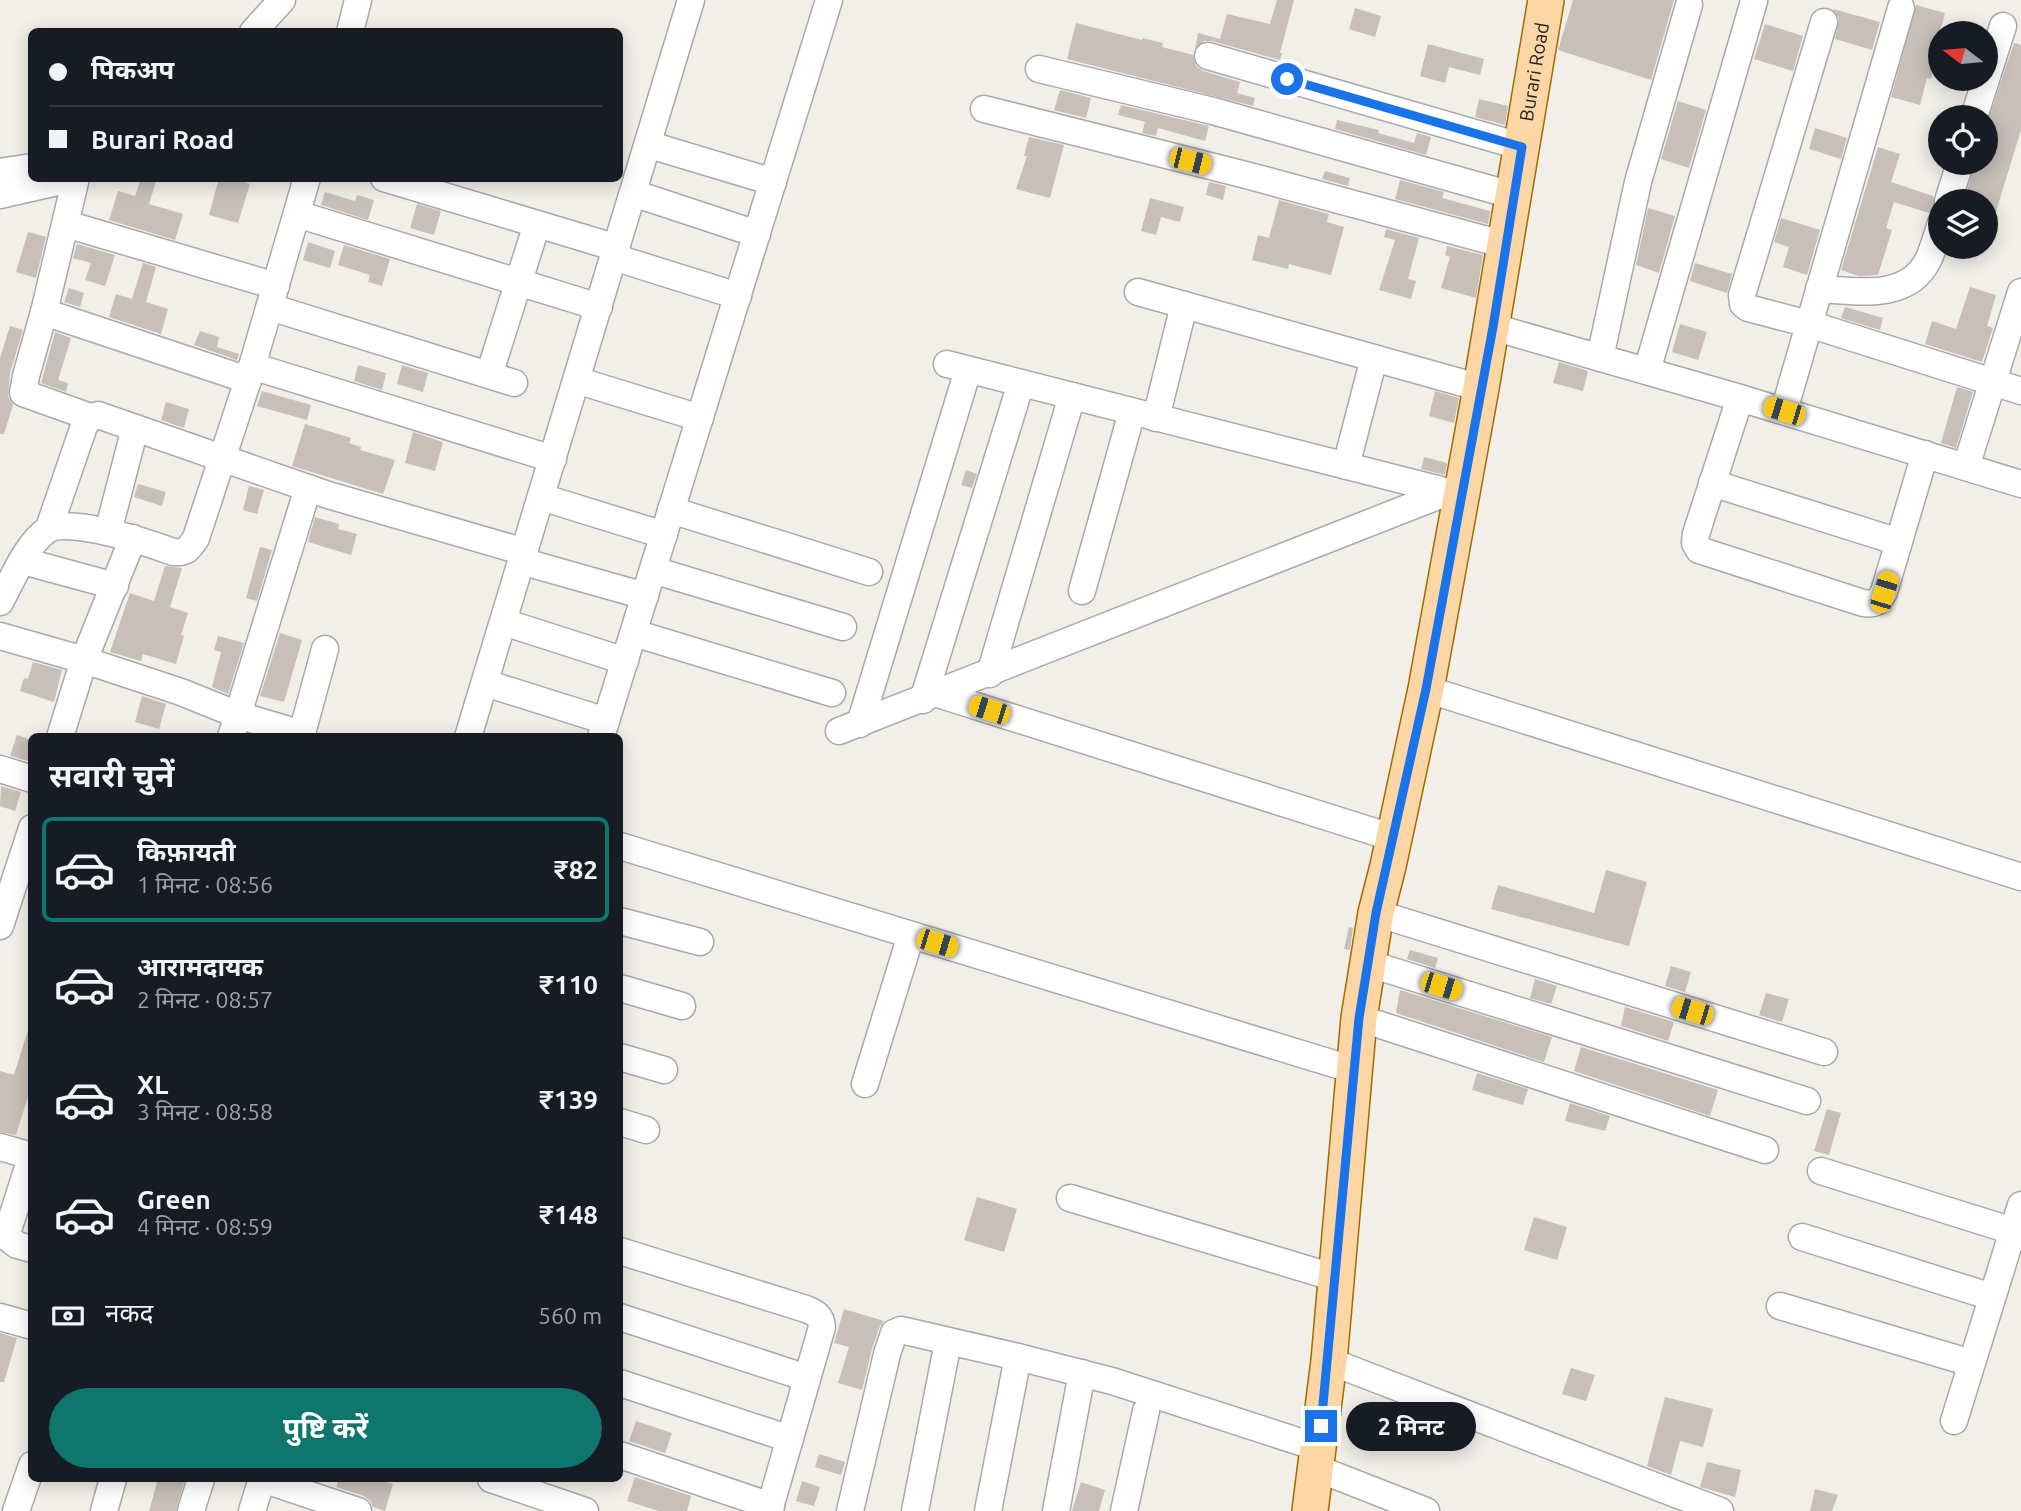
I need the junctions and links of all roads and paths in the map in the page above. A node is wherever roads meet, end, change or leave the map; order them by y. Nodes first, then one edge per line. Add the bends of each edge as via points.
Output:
1 (259, 0) edge
2 (282, 0) edge
3 (358, 0) edge
4 (691, 0) edge
5 (704, 0) edge
6 (829, 0) edge
7 (1546, 0) edge
8 (1754, 1) edge
9 (1689, 5) dead end
10 (1901, 8) dead end
11 (1824, 22) dead end
12 (2003, 26) dead end
13 (234, 28) edge
14 (257, 28) edge
15 (351, 28) edge
16 (1998, 42) edge
17 (1208, 56) dead end
18 (1039, 69) dead end
19 (984, 109) dead end
20 (1522, 147) junction
21 (660, 148) junction
22 (28, 168) edge
23 (0, 172) edge
24 (57, 182) edge
25 (74, 182) edge
26 (306, 182) edge
27 (397, 182) edge
28 (773, 182) junction
29 (0, 195) edge
30 (1515, 196) junction
31 (645, 198) junction
32 (297, 214) junction
33 (66, 224) junction
34 (537, 224) junction
35 (757, 234) junction
36 (1506, 244) junction
37 (622, 254) junction
38 (1929, 259) edge
39 (518, 284) junction
40 (1819, 289) junction
41 (1138, 292) dead end
42 (2021, 292) edge
43 (738, 296) junction
44 (273, 297) junction
45 (1184, 305) junction
46 (599, 307) junction
47 (44, 312) junction
48 (1809, 324) junction
49 (1493, 327) junction
50 (1374, 358) junction
51 (1600, 358) junction
52 (1647, 371) junction
53 (250, 373) junction
54 (1993, 381) junction
55 (1021, 383) junction
56 (589, 384) junction
57 (1481, 388) junction
58 (2021, 391) edge
59 (1072, 396) junction
60 (1740, 398) junction
61 (1784, 411) junction
62 (1144, 415) junction
63 (90, 417) junction
64 (700, 418) junction
65 (135, 428) junction
66 (1925, 454) junction
67 (553, 458) junction
68 (223, 459) junction
69 (1346, 467) junction
70 (1966, 467) junction
71 (1712, 483) junction
72 (2021, 484) edge
73 (308, 488) junction
74 (1455, 494) junction
75 (554, 500) junction
76 (668, 523) junction
77 (49, 528) junction
78 (108, 532) junction
79 (133, 538) junction
80 (1899, 541) junction
81 (530, 559) junction
82 (23, 561) junction
83 (653, 570) junction
84 (869, 572) dead end
85 (115, 586) junction
86 (1082, 591) dead end
87 (645, 596) junction
88 (0, 602) edge
89 (516, 626) junction
90 (843, 627) dead end
91 (634, 633) junction
92 (0, 636) edge
93 (325, 649) dead end
94 (84, 660) junction
95 (625, 662) junction
96 (990, 674) junction
97 (498, 687) junction
98 (1426, 689) junction
99 (832, 694) dead end
100 (931, 697) junction
101 (235, 726) edge
102 (603, 729) edge
103 (61, 733) edge
104 (281, 733) edge
105 (302, 733) edge
106 (469, 733) edge
107 (484, 733) edge
108 (0, 769) edge
109 (28, 778) edge
110 (28, 835) edge
111 (1394, 838) junction
112 (623, 847) edge
113 (9, 868) edge
114 (2021, 877) edge
115 (1376, 913) junction
116 (623, 921) edge
117 (0, 926) edge
118 (911, 935) junction
119 (701, 942) dead end
120 (1367, 963) junction
121 (623, 989) edge
122 (682, 1006) dead end
123 (1359, 1018) junction
124 (1824, 1052) dead end
125 (623, 1058) edge
126 (664, 1070) dead end
127 (1354, 1070) junction
128 (865, 1084) dead end
129 (1807, 1101) dead end
130 (623, 1123) edge
131 (646, 1130) dead end
132 (0, 1147) edge
133 (1765, 1150) dead end
134 (28, 1155) edge
135 (28, 1166) edge
136 (1821, 1171) dead end
137 (1070, 1198) dead end
138 (2021, 1205) edge
139 (2013, 1231) junction
140 (1802, 1237) dead end
141 (28, 1247) edge
142 (623, 1252) edge
143 (1336, 1278) junction
144 (1992, 1297) junction
145 (1780, 1306) dead end
146 (0, 1317) edge
147 (623, 1318) edge
148 (28, 1325) edge
149 (948, 1342) junction
150 (1018, 1356) junction
151 (1329, 1361) junction
152 (1971, 1363) junction
153 (1082, 1373) junction
154 (807, 1378) junction
155 (623, 1385) edge
156 (1146, 1411) dead end
157 (1954, 1422) dead end
158 (790, 1439) junction
159 (623, 1456) edge
160 (1317, 1458) junction
161 (28, 1476) edge
162 (112, 1482) edge
163 (200, 1482) edge
164 (261, 1482) edge
165 (271, 1482) edge
166 (500, 1482) edge
167 (770, 1509) edge
168 (16, 1511) edge
169 (104, 1511) edge
170 (191, 1511) edge
171 (252, 1511) edge
172 (358, 1511) edge
173 (585, 1511) edge
174 (850, 1511) edge
175 (915, 1511) edge
176 (988, 1511) edge
177 (1056, 1511) edge
178 (1124, 1511) edge
179 (1310, 1511) edge
180 (1426, 1511) edge
181 (1720, 1511) edge

1 - 13 street
2 - 14 street
3 - 15 street
4 - 37 street
5 - 21 street
6 - 28 street
7 - 20 main road, Burari Road
8 - 52 street
9 - 51 street via 1638,182
10 - 40 street
11 - 48 street via 1742,295 1748,308
12 - 16 street
17 - 20 street
18 - 30 street via 1213,111
19 - 36 street
20 - 30 main road, Burari Road
21 - 28 street
21 - 31 street
22 - 23 street
24 - 29 street
25 - 33 street
26 - 32 street
27 - 34 street
28 - 35 street
30 - 36 main road, Burari Road
31 - 35 street
31 - 37 street
32 - 39 street
32 - 44 street
33 - 44 street
33 - 47 street
34 - 37 street
34 - 39 street
35 - 43 street
36 - 49 main road, Burari Road
37 - 43 street
37 - 46 street
37 - 56 street
38 - 40 street via 1910,281 1884,291
39 - 44 street via 501,379
39 - 46 street
40 - 48 street
41 - 45 street
42 - 54 street
43 - 64 street
44 - 53 street
45 - 50 street
45 - 62 street
46 - 67 street
47 - 53 street
47 - 63 street via 23,393
48 - 54 street
48 - 61 street
49 - 51 street
49 - 57 main road, Burari Road
50 - 57 street
50 - 69 street
51 - 52 street
52 - 60 street
53 - 67 street
53 - 68 street
54 - 58 street
54 - 70 street
55 - 59 street
55 - 100 street
55 - 100 street via 958,367 849,727
56 - 64 street
56 - 75 street
57 - 74 main road, Burari Road
59 - 62 street
59 - 96 street
60 - 61 street
60 - 71 street
61 - 66 street
62 - 69 street
62 - 86 street
63 - 65 street
63 - 77 street
64 - 76 street
65 - 68 street
65 - 78 street
66 - 70 street
66 - 80 street
67 - 81 street
68 - 73 street
68 - 79 street via 189,549 181,553
69 - 74 street
70 - 72 street
71 - 80 street
71 - 80 street via 1696,534 1699,550 1863,603 1872,605 1884,592
73 - 81 street
73 - 101 street
74 - 96 street
74 - 98 main road, Burari Road
75 - 76 street
75 - 81 street
76 - 83 street
76 - 84 street
77 - 78 street via 58,525
77 - 82 street
78 - 79 street
79 - 85 street
81 - 87 street
81 - 89 street
81 - 106 street
82 - 85 street
82 - 88 street
83 - 87 street
83 - 90 street
85 - 94 street
87 - 91 street
89 - 95 street
89 - 97 street
91 - 95 street
91 - 99 street
92 - 94 street
93 - 105 street
94 - 101 street via 180,692
94 - 103 street
95 - 102 street
96 - 100 street
97 - 102 street
97 - 107 street
98 - 111 main road, Burari Road
98 - 114 street
100 - 111 street
101 - 104 street
108 - 109 street
110 - 113 street
111 - 115 main road, Burari Road
112 - 118 street
113 - 117 street
115 - 120 main road, Burari Road
115 - 124 street
116 - 119 street
118 - 127 street
118 - 128 street
120 - 123 main road, Burari Road
120 - 129 street
121 - 122 street
123 - 127 main road, Burari Road
123 - 133 street
125 - 126 street
127 - 143 main road, Burari Road
130 - 131 street
132 - 134 street
135 - 141 street via 8,1238
136 - 139 street
137 - 143 street
138 - 139 street
139 - 144 street
140 - 144 street
142 - 154 street via 817,1314 822,1327
143 - 151 main road, Burari Road
144 - 152 street
145 - 152 street
146 - 148 street
147 - 154 street
149 - 150 street
149 - 174 street via 909,1331 894,1333
149 - 175 street
150 - 153 street
150 - 176 street
151 - 160 main road, Burari Road
151 - 181 street
152 - 157 street
153 - 160 street
153 - 177 street
154 - 158 street
155 - 158 street
156 - 178 street
158 - 167 street
159 - 167 street
160 - 179 main road, Burari Road
160 - 180 street
161 - 168 street
162 - 169 street
163 - 170 street
164 - 171 street
165 - 172 street
166 - 173 street

